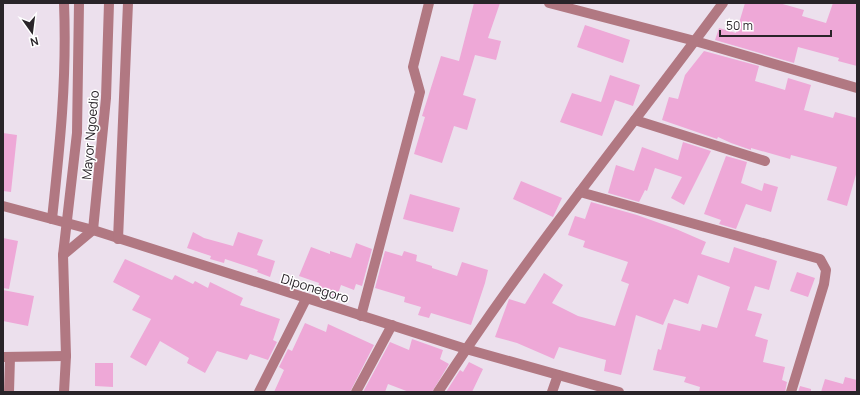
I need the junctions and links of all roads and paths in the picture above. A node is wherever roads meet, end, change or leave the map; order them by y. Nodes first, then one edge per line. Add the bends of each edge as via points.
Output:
1 (64, 3) edge
2 (79, 3) edge
3 (109, 3) edge
4 (128, 3) edge
5 (429, 3) edge
6 (549, 3) edge
7 (723, 3) edge
8 (695, 41) junction
9 (857, 88) edge
10 (635, 120) junction
11 (765, 161) dead end
12 (580, 192) junction
13 (3, 206) edge
14 (52, 219) junction
15 (66, 223) junction
16 (93, 230) junction
17 (118, 239) junction
18 (63, 255) junction
19 (306, 299) junction
20 (360, 316) junction
21 (392, 325) junction
22 (466, 349) junction
23 (66, 356) junction
24 (7, 357) edge
25 (558, 375) junction
26 (9, 392) edge
27 (64, 392) edge
28 (259, 392) edge
29 (356, 392) edge
30 (438, 392) edge
31 (552, 392) edge
32 (619, 392) edge
33 (792, 392) edge

1 - 14 street via 65,84
2 - 15 street, Mayor Ngoedio via 77,133
3 - 16 street, Mayor Ngoedio via 106,98
4 - 17 street
5 - 20 street via 413,67 420,92
6 - 8 street
7 - 8 street
8 - 9 street
8 - 10 street
10 - 11 street
10 - 12 street
12 - 22 street
12 - 33 street via 820,260 826,270 824,284
13 - 14 street, Diponegoro
14 - 15 street, Diponegoro
15 - 16 street, Diponegoro
15 - 18 street, Mayor Ngoedio
16 - 17 street, Diponegoro
16 - 18 street
17 - 19 street, Diponegoro
18 - 23 street, Mayor Ngoedio
19 - 20 street, Diponegoro
19 - 28 street
20 - 21 street, Diponegoro
21 - 22 street, Diponegoro
21 - 29 street
22 - 25 street, Diponegoro
22 - 30 street
23 - 24 street
23 - 27 street, Mayor Ngoedio
24 - 26 street
25 - 31 street
25 - 32 street, Diponegoro

